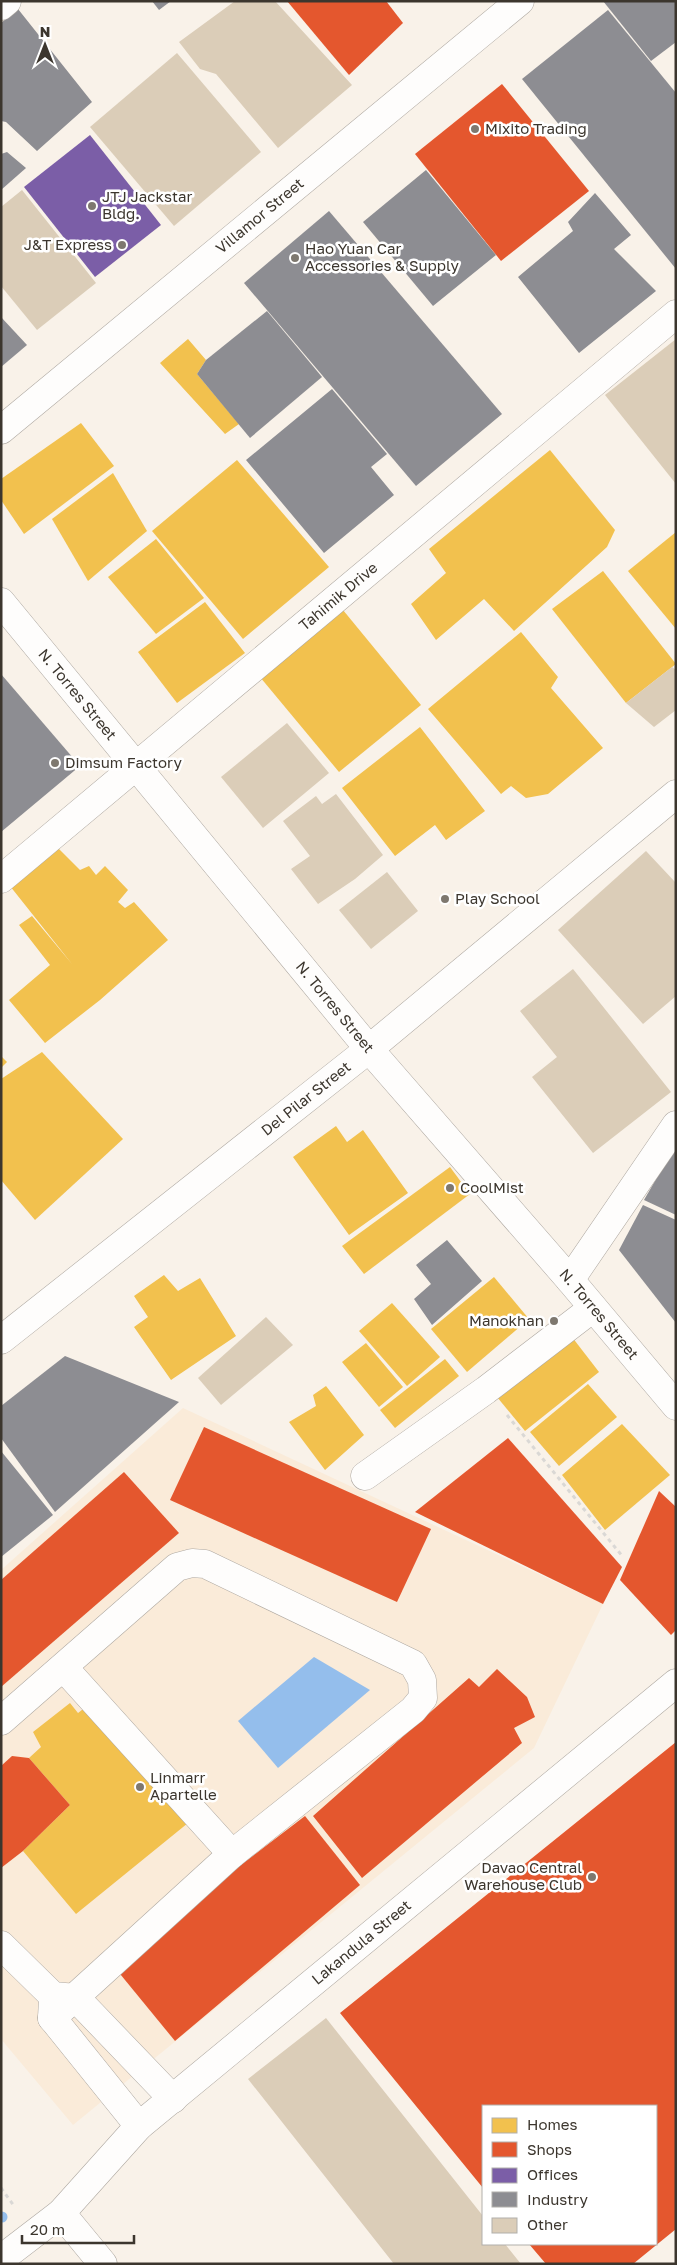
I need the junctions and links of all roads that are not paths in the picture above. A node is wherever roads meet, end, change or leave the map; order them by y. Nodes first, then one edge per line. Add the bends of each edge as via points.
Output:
1 (7, 1) edge
2 (520, 1) edge
3 (1, 6) edge
4 (676, 314) edge
5 (1, 430) edge
6 (1, 602) edge
7 (136, 768) junction
8 (676, 794) edge
9 (1, 879) edge
10 (368, 1049) junction
11 (676, 1125) edge
12 (570, 1280) junction
13 (593, 1308) junction
14 (1, 1340) edge
15 (676, 1406) edge
16 (365, 1476) dead end
17 (64, 1668) junction
18 (676, 1683) edge
19 (1, 1721) edge
20 (232, 1854) junction
21 (1, 1945) edge
22 (61, 2004) junction
23 (173, 2099) junction
24 (139, 2126) junction
25 (61, 2213) junction
26 (1, 2259) edge
27 (103, 2264) edge

1 - 3 street
2 - 5 street, Villamor Street
4 - 7 street, Tahimik Drive
6 - 7 street, N. Torres Street
7 - 9 street, Tahimik Drive
7 - 10 street, N. Torres Street
8 - 10 street, Del Pilar Street
10 - 12 street, N. Torres Street
10 - 14 street, Del Pilar Street
11 - 12 street
12 - 13 street, N. Torres Street
13 - 15 street, N. Torres Street
13 - 16 street via 486,1390
17 - 19 street
17 - 20 street
17 - 20 street via 177,1567 192,1563 205,1564 413,1664 422,1680 423,1698 413,1710
18 - 23 street, Lakandula Street
20 - 22 street
21 - 22 street
22 - 23 street
22 - 24 street
23 - 24 street, Lakandula Street
24 - 25 street, Lakandula Street
25 - 26 street, Lakandula Street
25 - 27 street

